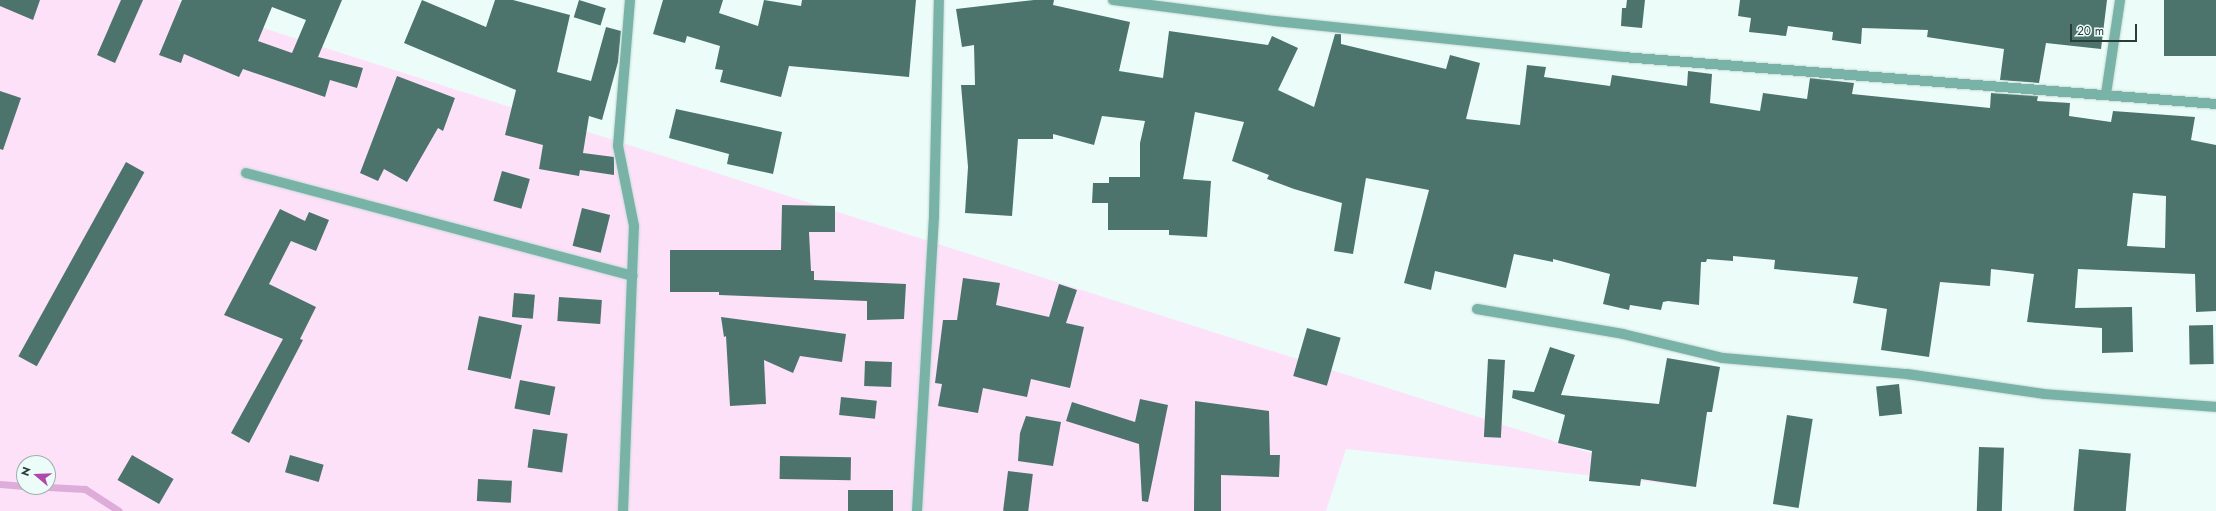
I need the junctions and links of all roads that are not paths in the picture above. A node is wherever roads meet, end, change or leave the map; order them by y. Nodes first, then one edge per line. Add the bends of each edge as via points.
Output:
1 (630, 0) edge
2 (939, 0) edge
3 (1113, 0) edge
4 (2120, 0) edge
5 (2106, 94) junction
6 (2216, 104) edge
7 (246, 173) dead end
8 (633, 276) junction
9 (1477, 309) dead end
10 (2216, 407) edge
11 (623, 511) edge
12 (917, 511) edge

1 - 8 street via 618,146 634,226
2 - 12 street via 934,215
3 - 5 street via 1283,22 1623,57
4 - 5 street
5 - 6 street
7 - 8 street
8 - 11 street
9 - 10 street via 1623,334 1668,347 1723,358 1907,374 2044,394

